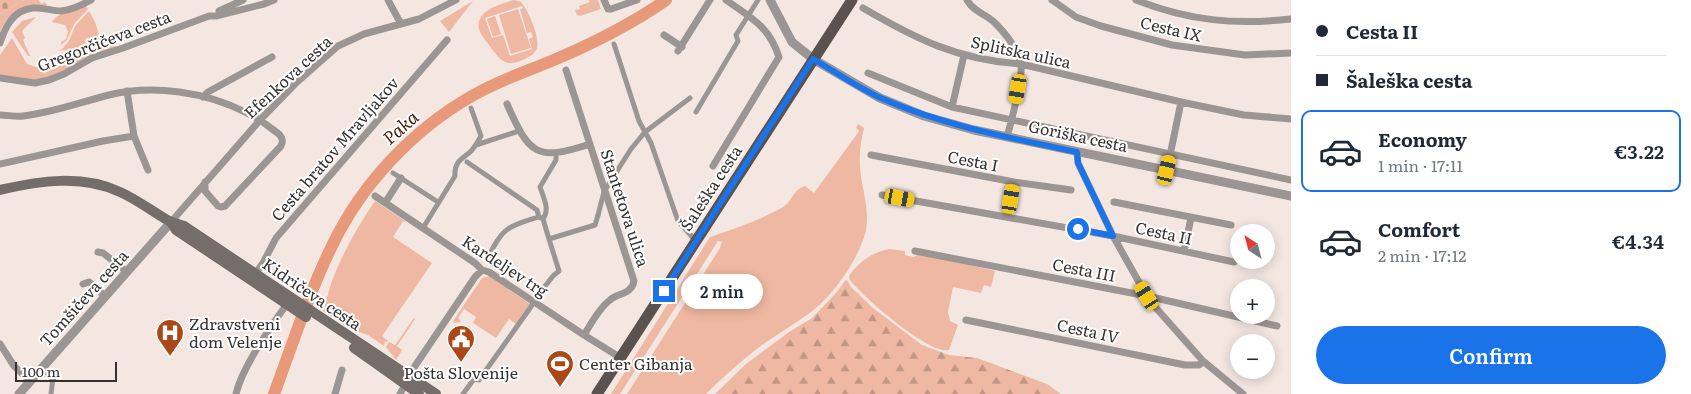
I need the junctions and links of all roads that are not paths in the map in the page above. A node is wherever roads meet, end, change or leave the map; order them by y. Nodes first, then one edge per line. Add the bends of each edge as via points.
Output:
1 (91, 0) edge
2 (243, 0) edge
3 (274, 0) edge
4 (456, 0) edge
5 (604, 0) edge
6 (637, 0) edge
7 (710, 0) edge
8 (726, 0) edge
9 (758, 0) edge
10 (770, 0) edge
11 (852, 0) edge
12 (967, 0) edge
13 (1052, 0) edge
14 (1136, 0) edge
15 (389, 2) edge
16 (863, 8) dead end
17 (210, 16) junction
18 (748, 16) junction
19 (1291, 19) edge
20 (401, 24) junction
21 (664, 35) dead end
22 (447, 40) dead end
23 (0, 43) edge
24 (614, 44) dead end
25 (1291, 53) edge
26 (964, 55) junction
27 (272, 57) dead end
28 (813, 59) junction
29 (1021, 64) junction
30 (566, 70) dead end
31 (868, 72) dead end
32 (0, 78) edge
33 (127, 91) junction
34 (203, 98) junction
35 (690, 98) dead end
36 (1181, 102) junction
37 (507, 104) dead end
38 (952, 107) junction
39 (471, 108) dead end
40 (696, 112) dead end
41 (0, 115) edge
42 (1291, 119) edge
43 (260, 120) junction
44 (1012, 121) junction
45 (519, 132) junction
46 (645, 132) junction
47 (134, 136) junction
48 (1007, 137) junction
49 (590, 144) junction
50 (475, 145) junction
51 (1077, 152) junction
52 (556, 153) junction
53 (1170, 154) junction
54 (871, 155) dead end
55 (467, 162) dead end
56 (0, 164) edge
57 (713, 166) dead end
58 (148, 170) dead end
59 (1167, 170) junction
60 (393, 173) dead end
61 (401, 178) junction
62 (1291, 180) edge
63 (204, 182) junction
64 (1014, 182) junction
65 (0, 190) edge
66 (1071, 190) dead end
67 (882, 195) dead end
68 (375, 196) dead end
69 (1291, 196) edge
70 (385, 202) junction
71 (438, 202) junction
72 (1114, 202) dead end
73 (1008, 216) junction
74 (541, 218) junction
75 (1191, 218) junction
76 (171, 222) junction
77 (1230, 225) edge
78 (423, 228) junction
79 (1113, 236) junction
80 (549, 239) junction
81 (696, 241) junction
82 (914, 251) dead end
83 (1184, 251) junction
84 (98, 252) dead end
85 (487, 260) dead end
86 (1230, 261) edge
87 (482, 270) junction
88 (126, 271) junction
89 (253, 277) junction
90 (83, 284) dead end
91 (105, 296) junction
92 (1147, 296) junction
93 (289, 301) junction
94 (966, 320) dead end
95 (1277, 326) dead end
96 (584, 335) junction
97 (0, 344) edge
98 (621, 358) junction
99 (1203, 361) junction
100 (41, 369) junction
101 (342, 370) dead end
102 (53, 378) joint
103 (407, 380) junction
104 (30, 381) junction
105 (19, 394) edge
106 (51, 394) edge
107 (236, 394) edge
108 (335, 394) edge
109 (400, 394) edge
110 (419, 394) edge
111 (436, 394) edge
112 (463, 394) edge
113 (597, 394) edge
114 (1243, 394) edge

1 - 23 street via 62,11 34,8 22,11 10,20
2 - 17 street
3 - 17 street, Gregorčičeva cesta
4 - 20 street, Efenkova cesta
5 - 6 street via 608,9
7 - 21 street via 680,49
8 - 18 street
9 - 18 street
10 - 28 street, Goriška cesta via 792,42
11 - 28 main road, Šaleška cesta
12 - 29 street via 1012,41
13 - 25 street, Cesta IX via 1076,17 1172,45 1245,55
14 - 19 street via 1182,15 1215,21
15 - 20 street
16 - 26 street, Splitska ulica via 927,43
17 - 32 street, Gregorčičeva cesta via 92,58 49,80 35,82
18 - 40 street via 736,35 738,41
18 - 57 street via 765,29 779,57
20 - 43 street, Efenkova cesta via 364,34 338,46
22 - 89 street, Cesta bratov Mravljakov via 276,238
24 - 46 street
26 - 29 street, Splitska ulica
26 - 38 street
27 - 34 street via 208,92
28 - 48 street, Goriška cesta via 880,98 924,116
28 - 81 main road, Šaleška cesta
29 - 36 street, Splitska ulica
29 - 44 street
30 - 49 street, Stantetova ulica
31 - 38 street
33 - 34 street via 162,90
33 - 41 street via 22,116
33 - 47 street
34 - 43 street
35 - 46 street
36 - 42 street, Splitska ulica via 1244,115
36 - 53 street
37 - 45 street
38 - 44 street
39 - 50 street via 481,136
43 - 63 street, Efenkova cesta
43 - 63 street via 279,134 283,141 280,146 225,206 218,206 205,191
44 - 48 street
44 - 53 street
45 - 50 street
45 - 52 street via 537,150
46 - 80 street, bridge via 604,192 595,225
46 - 81 street via 678,221
47 - 56 street
47 - 58 street
48 - 51 street, Goriška cesta
49 - 52 street
49 - 96 street, Stantetova ulica via 634,284 609,300
50 - 71 street via 454,168 454,176
51 - 59 street, Goriška cesta
51 - 79 street via 1078,163
52 - 74 street via 556,160 540,187 547,209
53 - 59 street
53 - 62 street
54 - 64 street, Cesta I
55 - 74 street, Kardeljev trg via 537,210
59 - 69 street, Goriška cesta
60 - 61 street
61 - 70 street
61 - 71 street
63 - 76 street, Efenkova cesta
64 - 66 street, Cesta I
64 - 73 street
65 - 76 main road, Kidričeva cesta via 57,181 88,181 120,192
67 - 73 street, Cesta II
68 - 70 street, Kardeljev trg
70 - 78 street, Kardeljev trg
71 - 78 street
72 - 75 street
73 - 79 street, Cesta II
74 - 80 street, Kardeljev trg
74 - 85 street, Kardeljev trg via 512,225 494,245
75 - 77 street
75 - 83 street
76 - 88 street, Tomšičeva cesta
76 - 89 main road, Kidričeva cesta via 184,226
78 - 87 street, Kardeljev trg
79 - 83 street, Cesta II
79 - 92 street
80 - 112 street, Kardeljev trg, bridge via 562,272 552,276 479,380 474,379
81 - 98 main road, Šaleška cesta
82 - 92 street, Cesta III
83 - 86 street, Cesta II
84 - 88 street
87 - 96 street, Kardeljev trg via 557,321
87 - 103 street
88 - 91 street, Tomšičeva cesta
89 - 93 main road, Kidričeva cesta
90 - 91 street via 89,282
91 - 100 street, Tomšičeva cesta
92 - 95 street, Cesta III
92 - 99 street
93 - 103 main road, Kidričeva cesta
93 - 107 street via 250,362
94 - 99 street, Cesta IV via 1185,365
96 - 98 street, Kardeljev trg
97 - 104 street via 14,366
98 - 113 main road, Šaleška cesta
99 - 114 street
100 - 102 street
100 - 104 street, Tomšičeva cesta
101 - 108 street
102 - 106 street
103 - 109 street
103 - 110 main road, Kidričeva cesta
103 - 111 main road, Kidričeva cesta
104 - 105 street, Tomšičeva cesta

